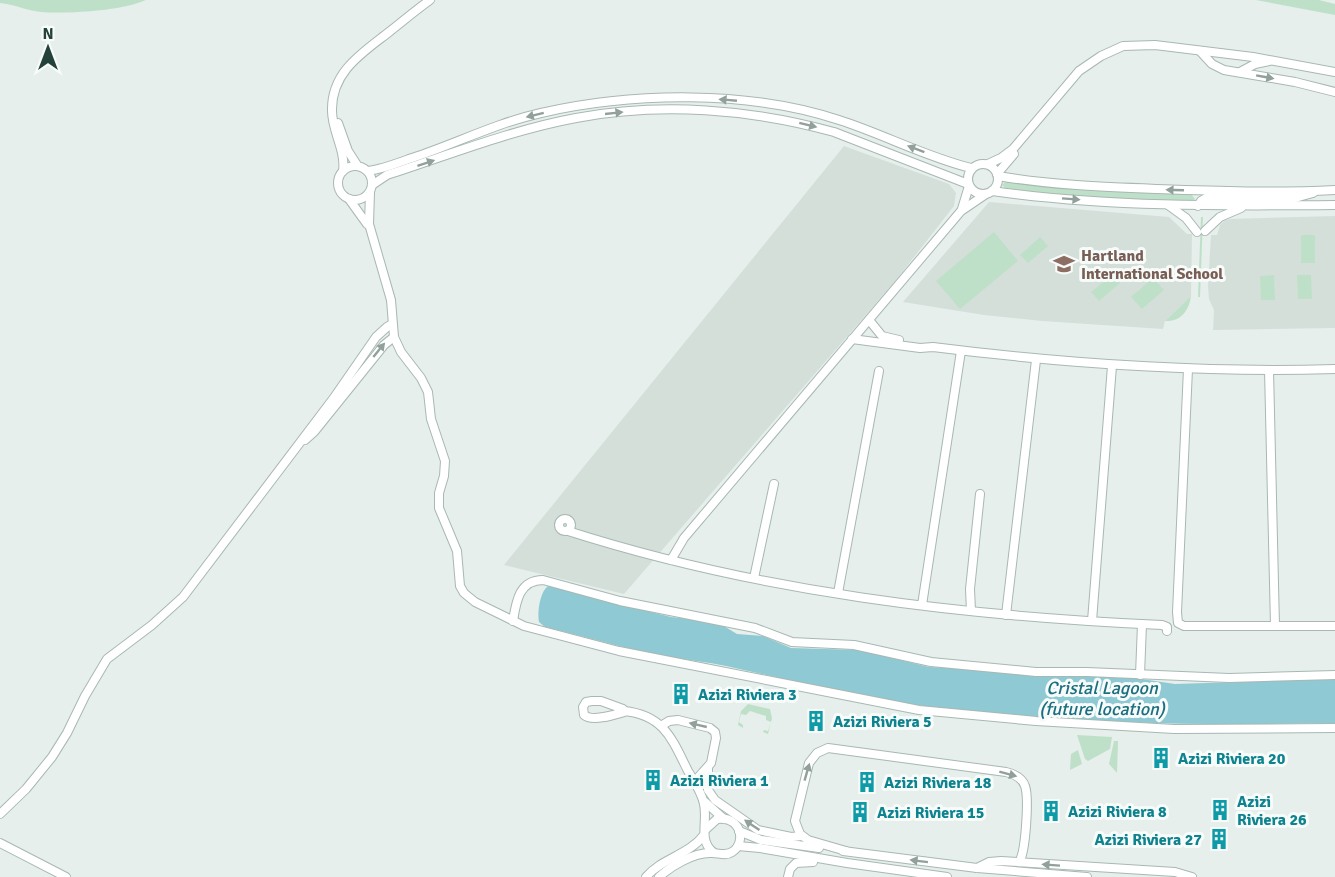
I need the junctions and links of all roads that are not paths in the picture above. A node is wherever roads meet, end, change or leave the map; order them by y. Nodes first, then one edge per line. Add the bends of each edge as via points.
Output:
1 (430, 0) edge
2 (438, 0) edge
3 (1130, 46) junction
4 (1200, 51) junction
5 (1233, 55) junction
6 (1276, 60) junction
7 (1224, 70) junction
8 (1240, 72) junction
9 (1335, 72) edge
10 (1335, 92) edge
11 (988, 164) junction
12 (357, 165) junction
13 (971, 168) junction
14 (343, 171) junction
15 (368, 171) junction
16 (997, 175) junction
17 (968, 185) junction
18 (371, 189) junction
19 (1335, 190) edge
20 (989, 192) junction
21 (349, 199) junction
22 (1203, 199) junction
23 (1167, 205) junction
24 (1335, 205) edge
25 (1245, 206) junction
26 (961, 211) junction
27 (370, 231) junction
28 (869, 320) junction
29 (392, 324) junction
30 (394, 337) junction
31 (852, 339) junction
32 (933, 347) junction
33 (961, 351) junction
34 (1036, 360) junction
35 (1112, 366) junction
36 (1188, 369) junction
37 (1335, 369) edge
38 (1269, 370) junction
39 (879, 371) dead end
40 (335, 401) junction
41 (774, 484) dead end
42 (981, 494) dead end
43 (568, 531) dead end
44 (671, 560) junction
45 (754, 578) junction
46 (838, 593) junction
47 (922, 605) junction
48 (971, 611) junction
49 (1006, 615) junction
50 (513, 621) junction
51 (1092, 621) junction
52 (1142, 624) junction
53 (1275, 626) junction
54 (1335, 626) edge
55 (1167, 631) dead end
56 (1140, 675) junction
57 (1335, 675) edge
58 (624, 711) junction
59 (661, 726) junction
60 (1335, 728) edge
61 (708, 768) junction
62 (694, 782) junction
63 (704, 801) junction
64 (0, 814) edge
65 (724, 819) junction
66 (739, 831) junction
67 (705, 832) junction
68 (802, 836) junction
69 (0, 843) edge
70 (738, 846) junction
71 (846, 851) junction
72 (713, 852) junction
73 (1019, 862) junction
74 (847, 863) junction
75 (977, 868) junction
76 (66, 877) edge
77 (646, 877) edge
78 (659, 877) edge
79 (788, 877) edge
80 (947, 877) edge
81 (1085, 877) edge
82 (1192, 877) edge

1 - 14 street via 355,59 340,78 332,113 344,160
2 - 12 street via 358,62 344,80 337,98 337,115 348,151
3 - 4 street
3 - 11 street via 1109,51 1079,71 1013,149
3 - 16 street via 1104,58 1078,78
4 - 5 street
4 - 7 street
5 - 6 street
5 - 7 street via 1226,60
6 - 8 street
6 - 9 street
7 - 8 street
8 -> 10 street
11 - 13 street
11 - 16 street
12 - 14 street
12 - 15 street
13 -> 15 street via 838,119 746,102 661,97 589,104 529,116
13 - 17 street
14 - 21 street via 338,186
15 - 18 street
16 - 20 street via 998,183
22 -> 16 street
18 -> 17 street via 387,175 541,126 612,113 662,110 734,113 803,124 834,132
17 - 20 street via 976,193
17 - 26 street
18 - 21 street via 358,200
18 - 27 street
19 - 22 street via 1299,197
20 -> 23 street
20 - 26 street
21 - 27 street
22 - 23 street
22 - 25 street
23 - 25 street via 1201,231 1222,215
24 - 25 street
26 - 28 street
27 - 29 street via 390,294
28 - 31 street
28 - 32 street via 886,338
29 - 30 street
29 - 40 street via 380,333
40 -> 30 street
30 - 50 street via 428,392 431,419 445,461 438,502 457,550 460,586 475,603
31 - 32 street
31 - 44 street via 684,538
32 - 33 street
33 - 34 street
33 - 47 street
34 - 35 street
34 - 49 street
35 - 36 street
35 - 51 street
36 - 38 street
36 - 53 street via 1177,620 1184,626
37 - 38 street
38 - 53 street
39 - 46 street
40 - 64 street via 183,597 107,659 52,757
41 - 45 street
42 - 48 street
43 - 44 street
44 - 45 street
45 - 46 street
46 - 47 street
47 - 48 street
48 - 49 street
49 - 51 street
50 - 56 street via 522,589 543,580 612,599 755,628 792,642 854,645 916,659 1007,670
50 - 60 street via 658,660 919,710 1174,729
51 - 52 street
52 - 55 street via 1164,625
52 - 56 street
53 - 54 street
56 - 57 street
58 - 58 street via 595,700 586,702 583,710 591,719
58 - 59 street via 646,716
61 -> 59 street via 716,738 714,730 678,720
59 - 62 street
61 - 62 street
68 -> 61 street via 758,830 713,799 708,790
62 - 63 street
63 - 65 street
63 - 67 street
65 - 66 street
65 - 67 street via 713,821
66 - 70 street
66 - 71 street via 761,840
67 - 72 street via 705,843
67 - 77 street via 690,849 656,867
68 - 71 street
68 -> 73 street via 796,818 808,766 821,751 837,748 1017,776 1026,793 1024,850
69 - 76 street
70 - 72 street via 729,854
70 - 74 street
75 -> 71 street
72 - 78 street via 691,858
73 - 75 street via 993,861
82 -> 73 street via 1175,872
74 - 79 street via 799,861 791,867
74 - 80 street
75 - 81 street

